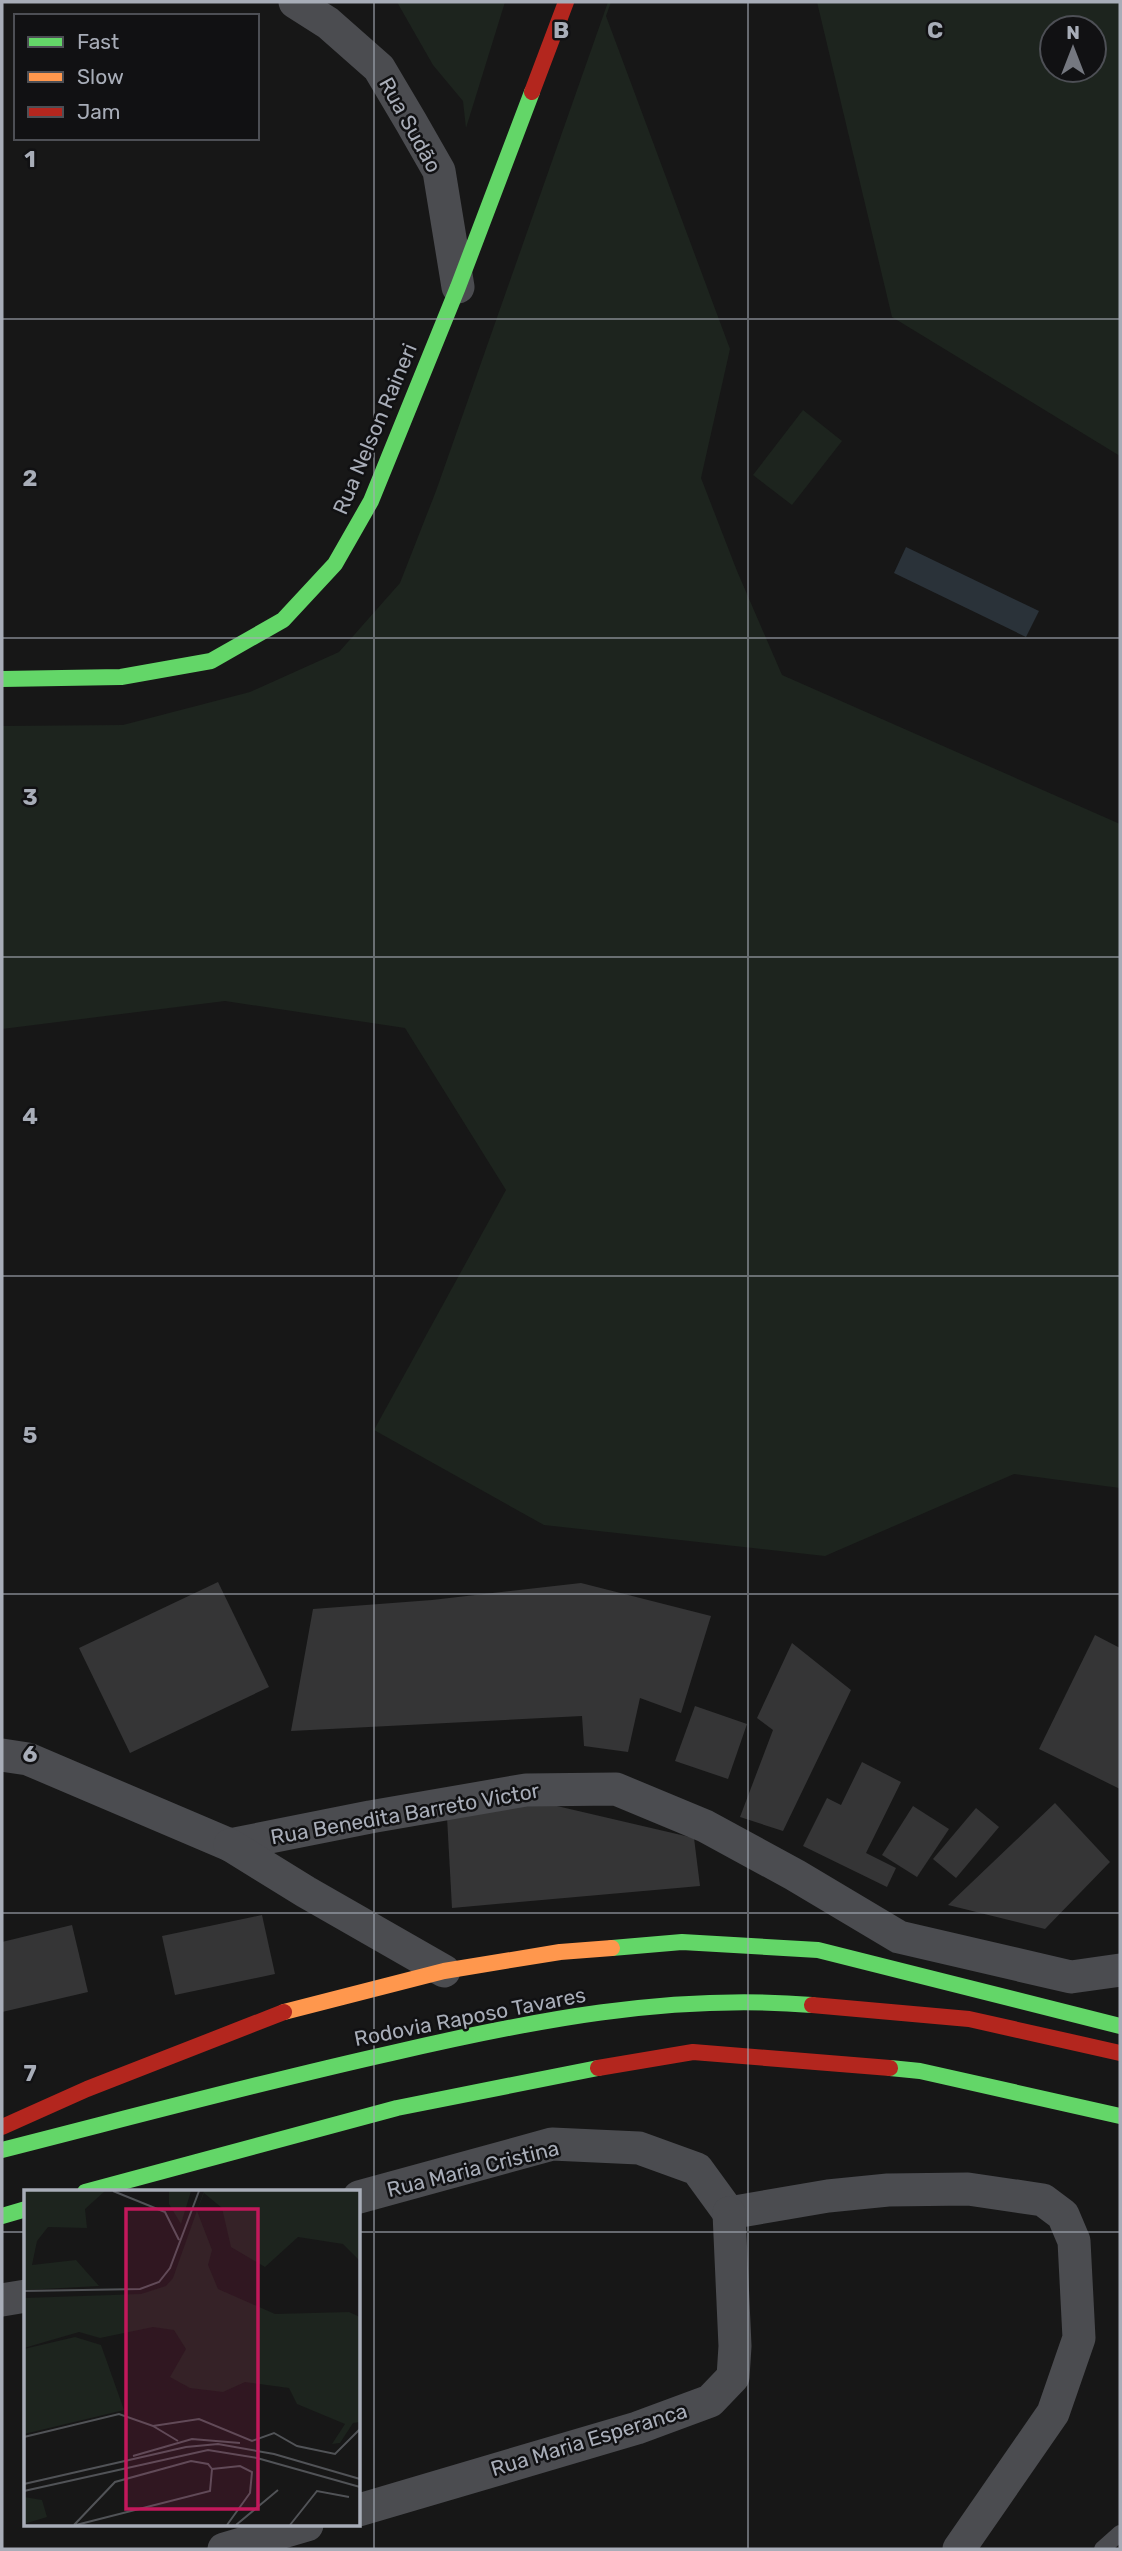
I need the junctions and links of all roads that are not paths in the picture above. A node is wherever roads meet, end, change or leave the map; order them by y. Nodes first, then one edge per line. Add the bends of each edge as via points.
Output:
1 (295, 2) edge
2 (566, 2) edge
3 (458, 287) junction
4 (2, 679) edge
5 (2, 1755) edge
6 (230, 1845) junction
7 (1120, 1970) edge
8 (444, 1971) junction
9 (1120, 2026) edge
10 (1120, 2053) edge
11 (1120, 2116) edge
12 (2, 2127) edge
13 (2, 2150) edge
14 (92, 2190) edge
15 (360, 2197) edge
16 (24, 2210) edge
17 (729, 2213) junction
18 (2, 2216) edge
19 (24, 2296) edge
20 (2, 2301) edge
21 (360, 2510) edge
22 (304, 2526) edge
23 (1120, 2533) edge
24 (224, 2549) edge
25 (959, 2549) edge
26 (1102, 2549) edge

1 - 3 street, Rua Sudão via 328,23 379,68 411,122 439,171
2 - 3 main road, Rua Nelson Raineri
3 - 4 main road, Rua Nelson Raineri via 371,501 335,564 283,620 211,661 121,677
5 - 6 street via 28,1759
6 - 7 street, Rua Benedita Barreto Victor via 526,1790 616,1789 705,1826 899,1937 1071,1977
6 - 8 street
8 - 9 main road via 560,1952 682,1942 818,1950
8 - 12 main road via 272,2015
10 - 13 main road, Rodovia Raposo Tavares via 969,2019 786,2003 654,2006 505,2027 302,2073
11 - 14 main road via 920,2071 694,2052 553,2075 397,2108
15 - 17 street, Rua Maria Cristina via 552,2144 639,2148 697,2169
16 - 18 main road
17 - 21 street, Rua Maria Esperanca via 733,2377 710,2401 637,2428
17 - 25 street via 828,2196 968,2189 1043,2200 1063,2215 1074,2241 1079,2338 1053,2413
19 - 20 street
22 - 24 street
23 - 26 lane

